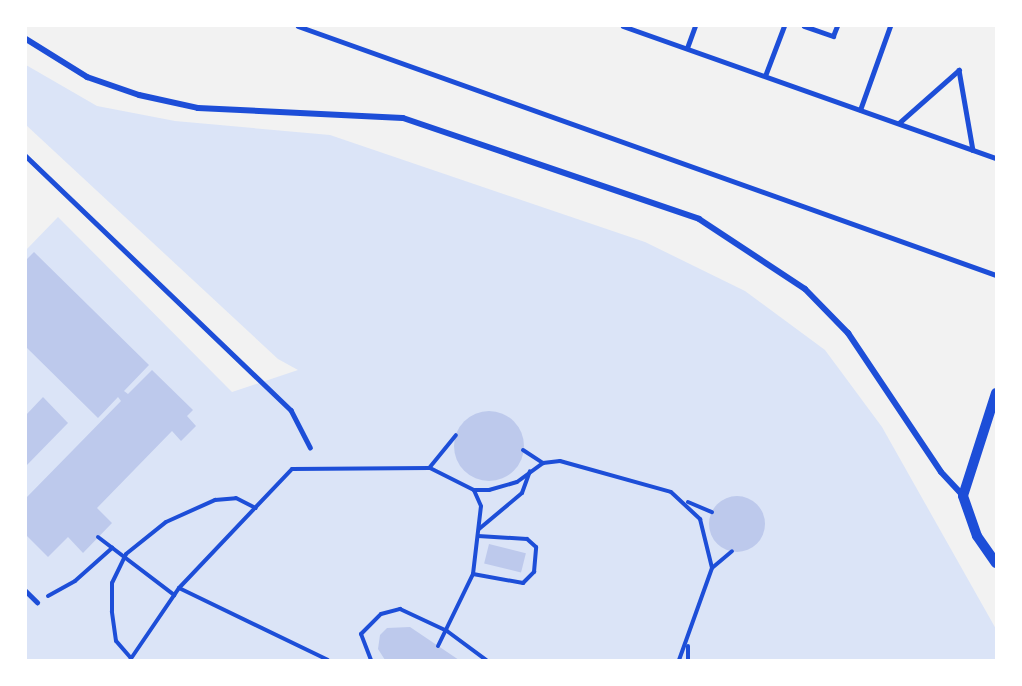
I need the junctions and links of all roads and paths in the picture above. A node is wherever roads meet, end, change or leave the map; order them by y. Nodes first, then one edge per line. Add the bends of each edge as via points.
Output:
1 (298, 26) edge
2 (623, 26) edge
3 (647, 26) edge
4 (695, 26) edge
5 (784, 26) edge
6 (804, 26) edge
7 (837, 26) edge
8 (890, 26) edge
9 (645, 33) junction
10 (26, 39) edge
11 (687, 48) junction
12 (765, 76) junction
13 (860, 110) junction
14 (899, 123) junction
15 (973, 150) junction
16 (26, 156) edge
17 (996, 158) edge
18 (996, 275) edge
19 (996, 393) edge
20 (456, 435) dead end
21 (310, 447) dead end
22 (523, 450) dead end
23 (543, 464) junction
24 (430, 468) junction
25 (530, 470) junction
26 (474, 490) junction
27 (963, 496) junction
28 (686, 501) junction
29 (256, 508) junction
30 (712, 512) dead end
31 (479, 530) junction
32 (478, 536) junction
33 (99, 537) dead end
34 (112, 548) junction
35 (732, 551) dead end
36 (126, 554) junction
37 (996, 563) edge
38 (712, 568) junction
39 (473, 574) junction
40 (178, 588) junction
41 (26, 591) edge
42 (174, 595) junction
43 (37, 602) joint
44 (447, 631) junction
45 (438, 646) dead end
46 (688, 646) junction
47 (130, 659) edge
48 (328, 660) edge
49 (371, 660) edge
50 (486, 660) edge
51 (679, 660) edge
52 (688, 660) edge

1 - 18 lane
2 - 9 lane
3 - 9 lane
4 - 11 lane
5 - 12 lane
6 - 7 lane via 833,36
8 - 13 lane
9 - 11 lane
10 - 27 street via 87,77 139,96 198,108 404,118 699,219 805,289 848,333 941,472
11 - 12 lane
12 - 13 lane
13 - 14 lane
14 - 15 lane
14 - 15 lane via 959,70
15 - 17 lane
16 - 21 lane via 291,410
19 - 27 street
20 - 24 path
22 - 23 path
23 - 25 path
23 - 28 path via 560,461
24 - 26 path
24 - 29 path via 292,469
25 - 26 path via 504,488
25 - 31 path via 522,493
26 - 31 path via 481,506
27 - 37 street via 976,536
28 - 30 path
28 - 38 path via 707,534
29 - 36 path via 236,498 215,500 166,522
29 - 40 path
31 - 32 path
32 - 39 path
32 - 39 path via 527,539 536,547 534,572 524,583
33 - 34 path
34 - 36 path
34 - 43 path via 75,581
35 - 38 path
36 - 42 path
36 - 47 path via 112,582 112,611 116,641
38 - 46 path
39 - 44 path
40 - 42 path
40 - 48 path
41 - 43 lane
42 - 47 path
44 - 45 path
44 - 49 path via 400,609 381,614 361,634
44 - 50 path
46 - 51 path
46 - 52 path

